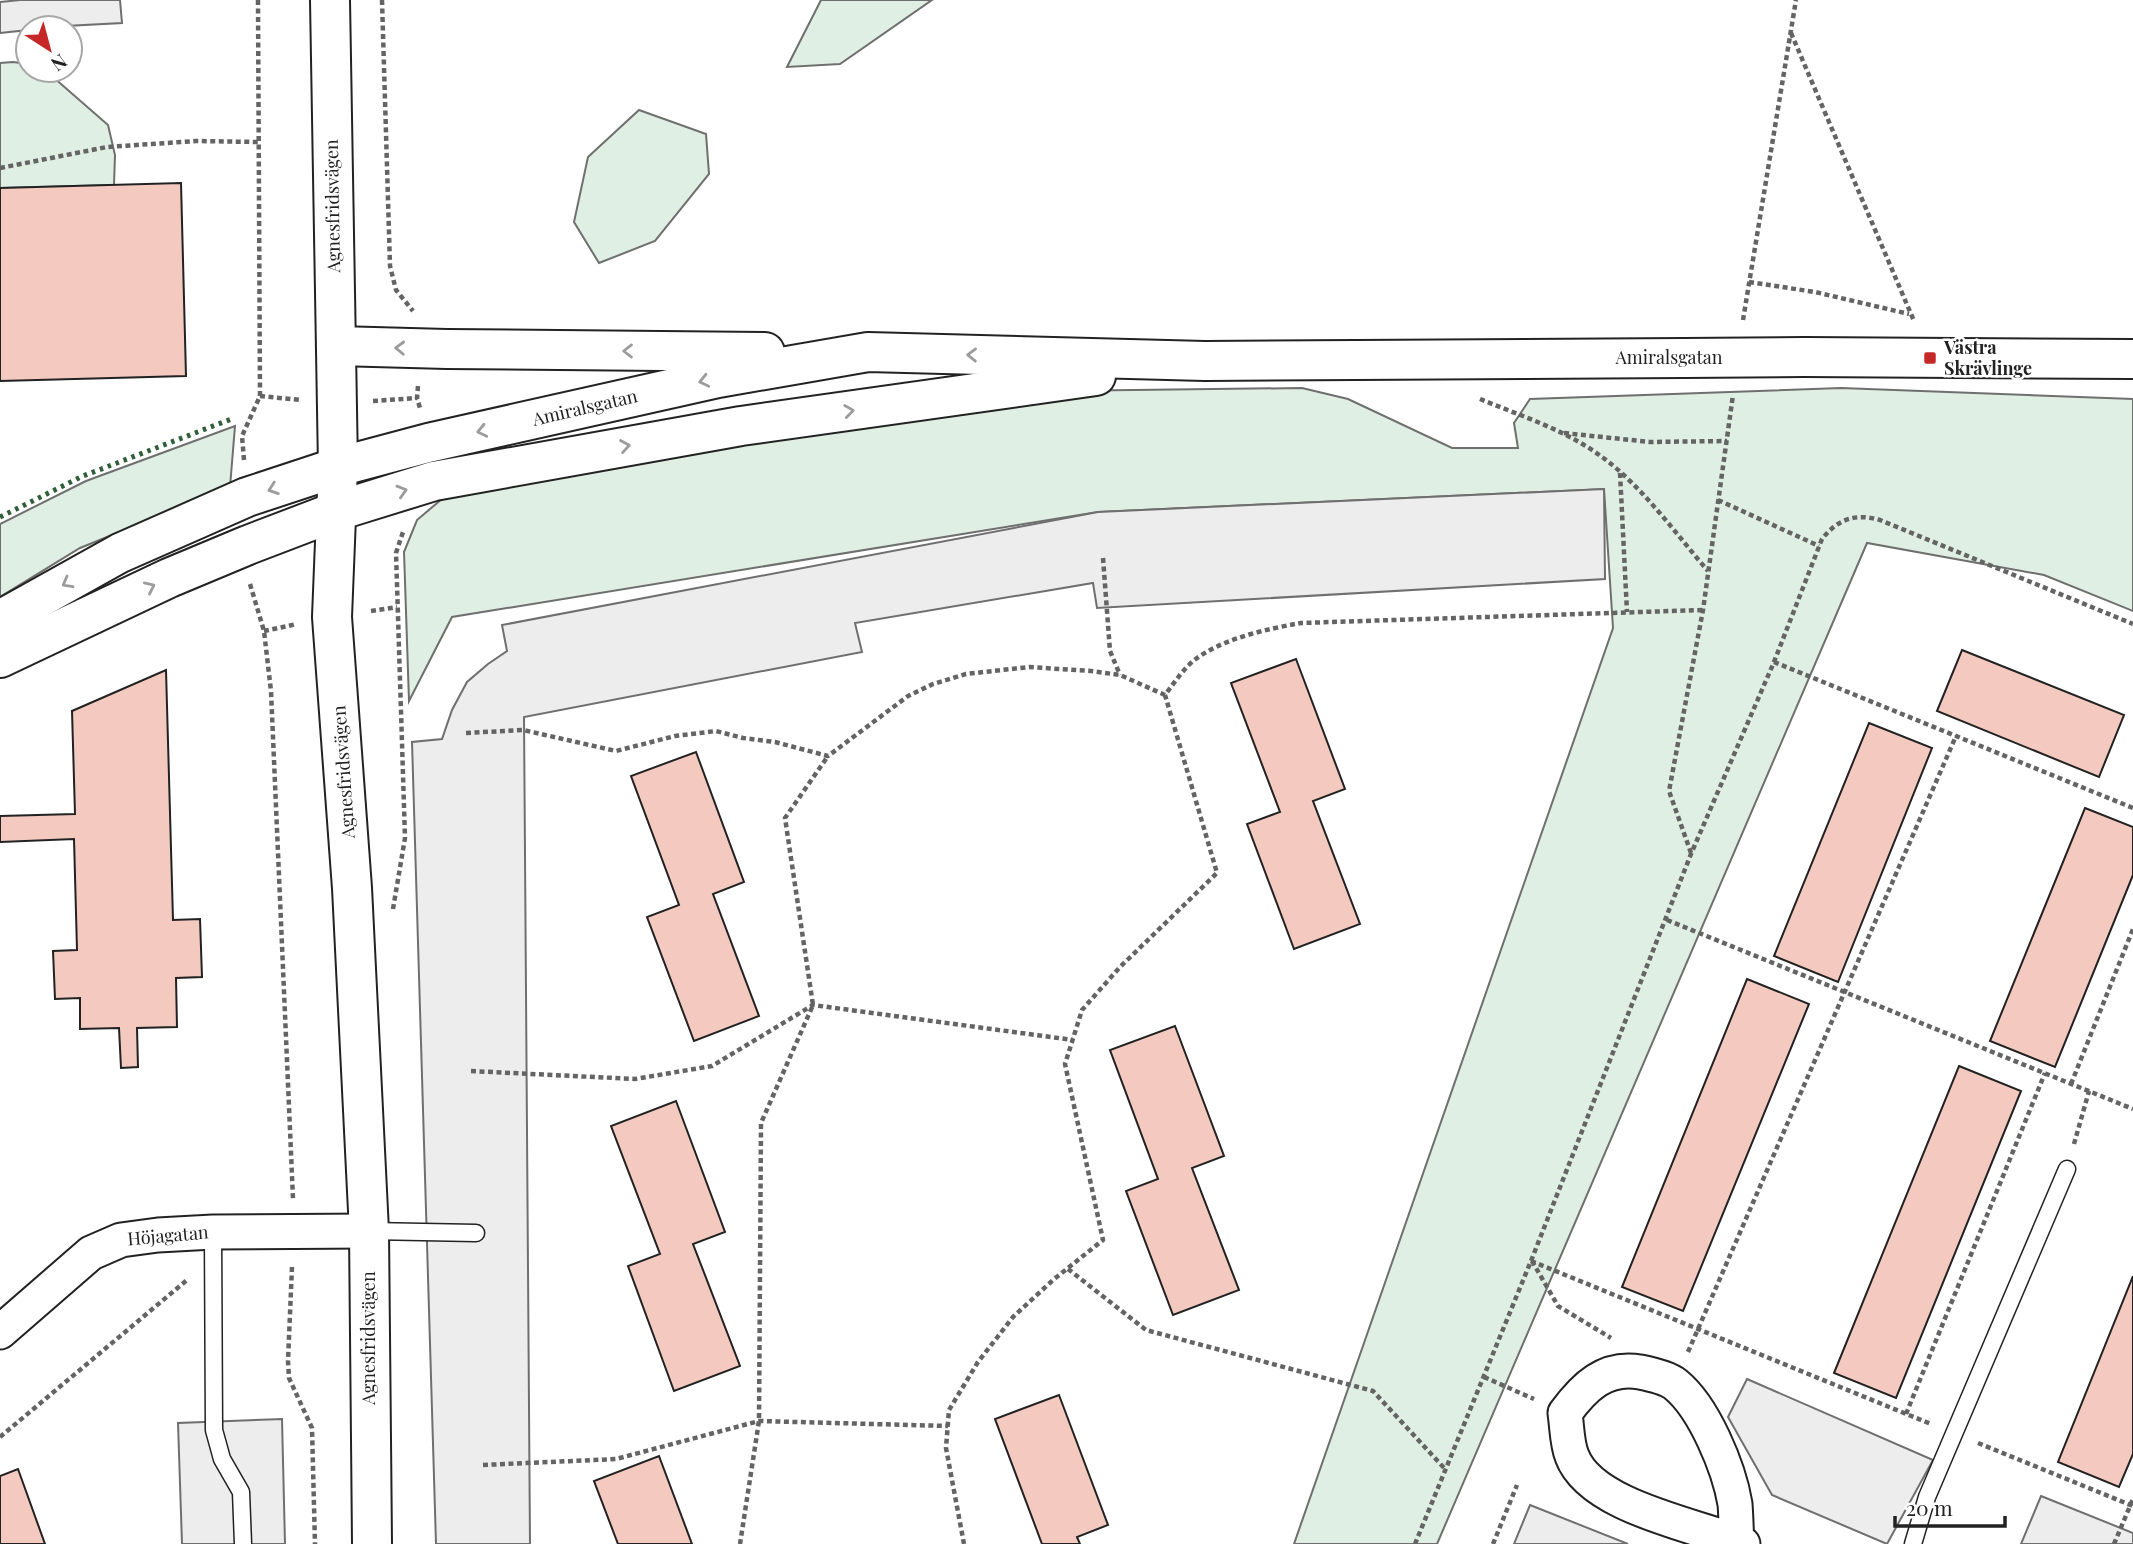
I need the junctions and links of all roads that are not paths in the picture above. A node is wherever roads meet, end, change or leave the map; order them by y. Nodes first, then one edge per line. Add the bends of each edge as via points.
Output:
1 (330, 0) edge
2 (337, 346) junction
3 (868, 352) junction
4 (2133, 359) edge
5 (1205, 361) junction
6 (338, 467) junction
7 (337, 511) junction
8 (0, 620) edge
9 (0, 659) edge
10 (2067, 1169) road end
11 (369, 1231) junction
12 (213, 1232) junction
13 (476, 1233) dead end
14 (0, 1332) edge
15 (1740, 1543) edge
16 (243, 1544) edge
17 (372, 1544) edge
18 (1913, 1544) edge

1 - 2 main road, Agnesfridsvägen
3 -> 2 main road
2 - 6 main road, Agnesfridsvägen
5 -> 3 main road, Amiralsgatan
3 -> 6 main road, Amiralsgatan via 718,378
4 - 5 main road, Amiralsgatan, bridge
7 -> 5 main road, Amiralsgatan via 434,481 741,426
6 - 7 main road, Agnesfridsvägen
6 -> 8 main road, Amiralsgatan via 247,498 120,553
9 -> 7 main road, Amiralsgatan via 169,578
7 - 11 main road, Agnesfridsvägen via 332,617 352,888
10 - 18 lane via 1927,1497
11 - 12 street, Höjagatan
11 - 13 lane
11 - 17 main road, Agnesfridsvägen
12 - 14 street, Höjagatan via 121,1240 91,1253
12 - 16 lane via 214,1430 222,1459 241,1492
15 - 15 street via 1721,1458 1703,1421 1674,1383 1626,1370 1581,1391 1565,1413 1572,1457 1586,1477 1615,1499

